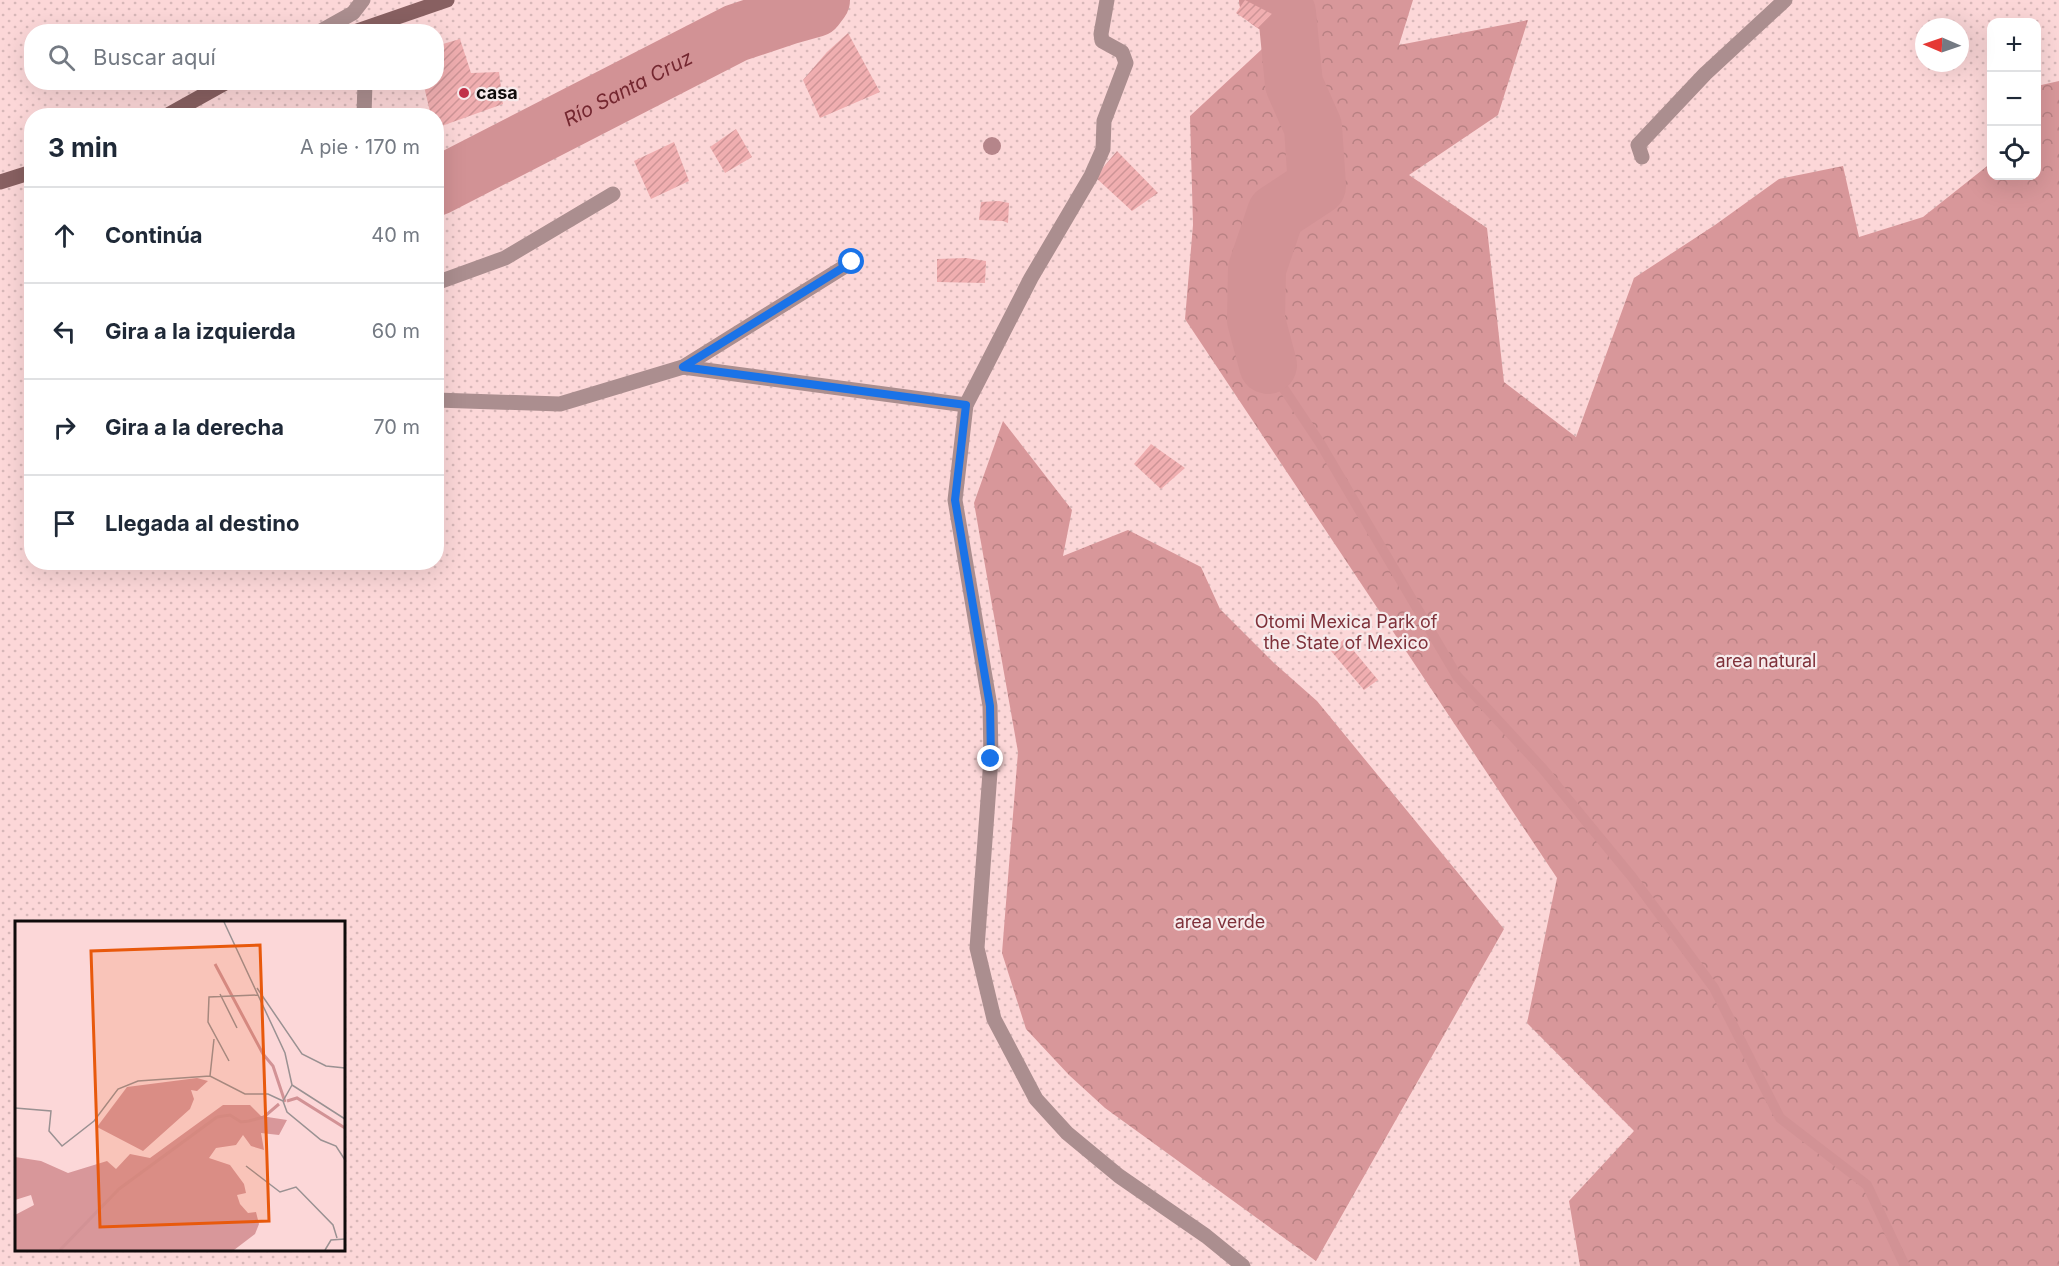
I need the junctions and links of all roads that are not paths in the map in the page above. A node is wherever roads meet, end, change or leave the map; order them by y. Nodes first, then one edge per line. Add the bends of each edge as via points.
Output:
1 (363, 0) edge
2 (447, 0) edge
3 (1107, 0) edge
4 (1785, 0) edge
5 (333, 24) edge
6 (380, 24) edge
7 (212, 90) edge
8 (365, 90) edge
9 (180, 108) edge
10 (363, 108) edge
11 (1642, 157) dead end
12 (24, 174) edge
13 (0, 182) edge
14 (613, 194) dead end
15 (852, 262) dead end
16 (444, 280) edge
17 (683, 367) junction
18 (444, 400) edge
19 (966, 405) junction
20 (1243, 1266) edge

1 - 5 street via 353,13
2 - 6 main road
3 - 19 street via 1101,38 1122,52 1126,63 1104,121 1103,149
4 - 11 street via 1638,145
7 - 9 main road
8 - 10 street
12 - 13 main road
14 - 16 street via 505,258
15 - 17 street
17 - 18 street via 560,404
17 - 19 street
19 - 20 street via 955,500 990,706 991,759 977,948 993,1019 1036,1099 1067,1133

